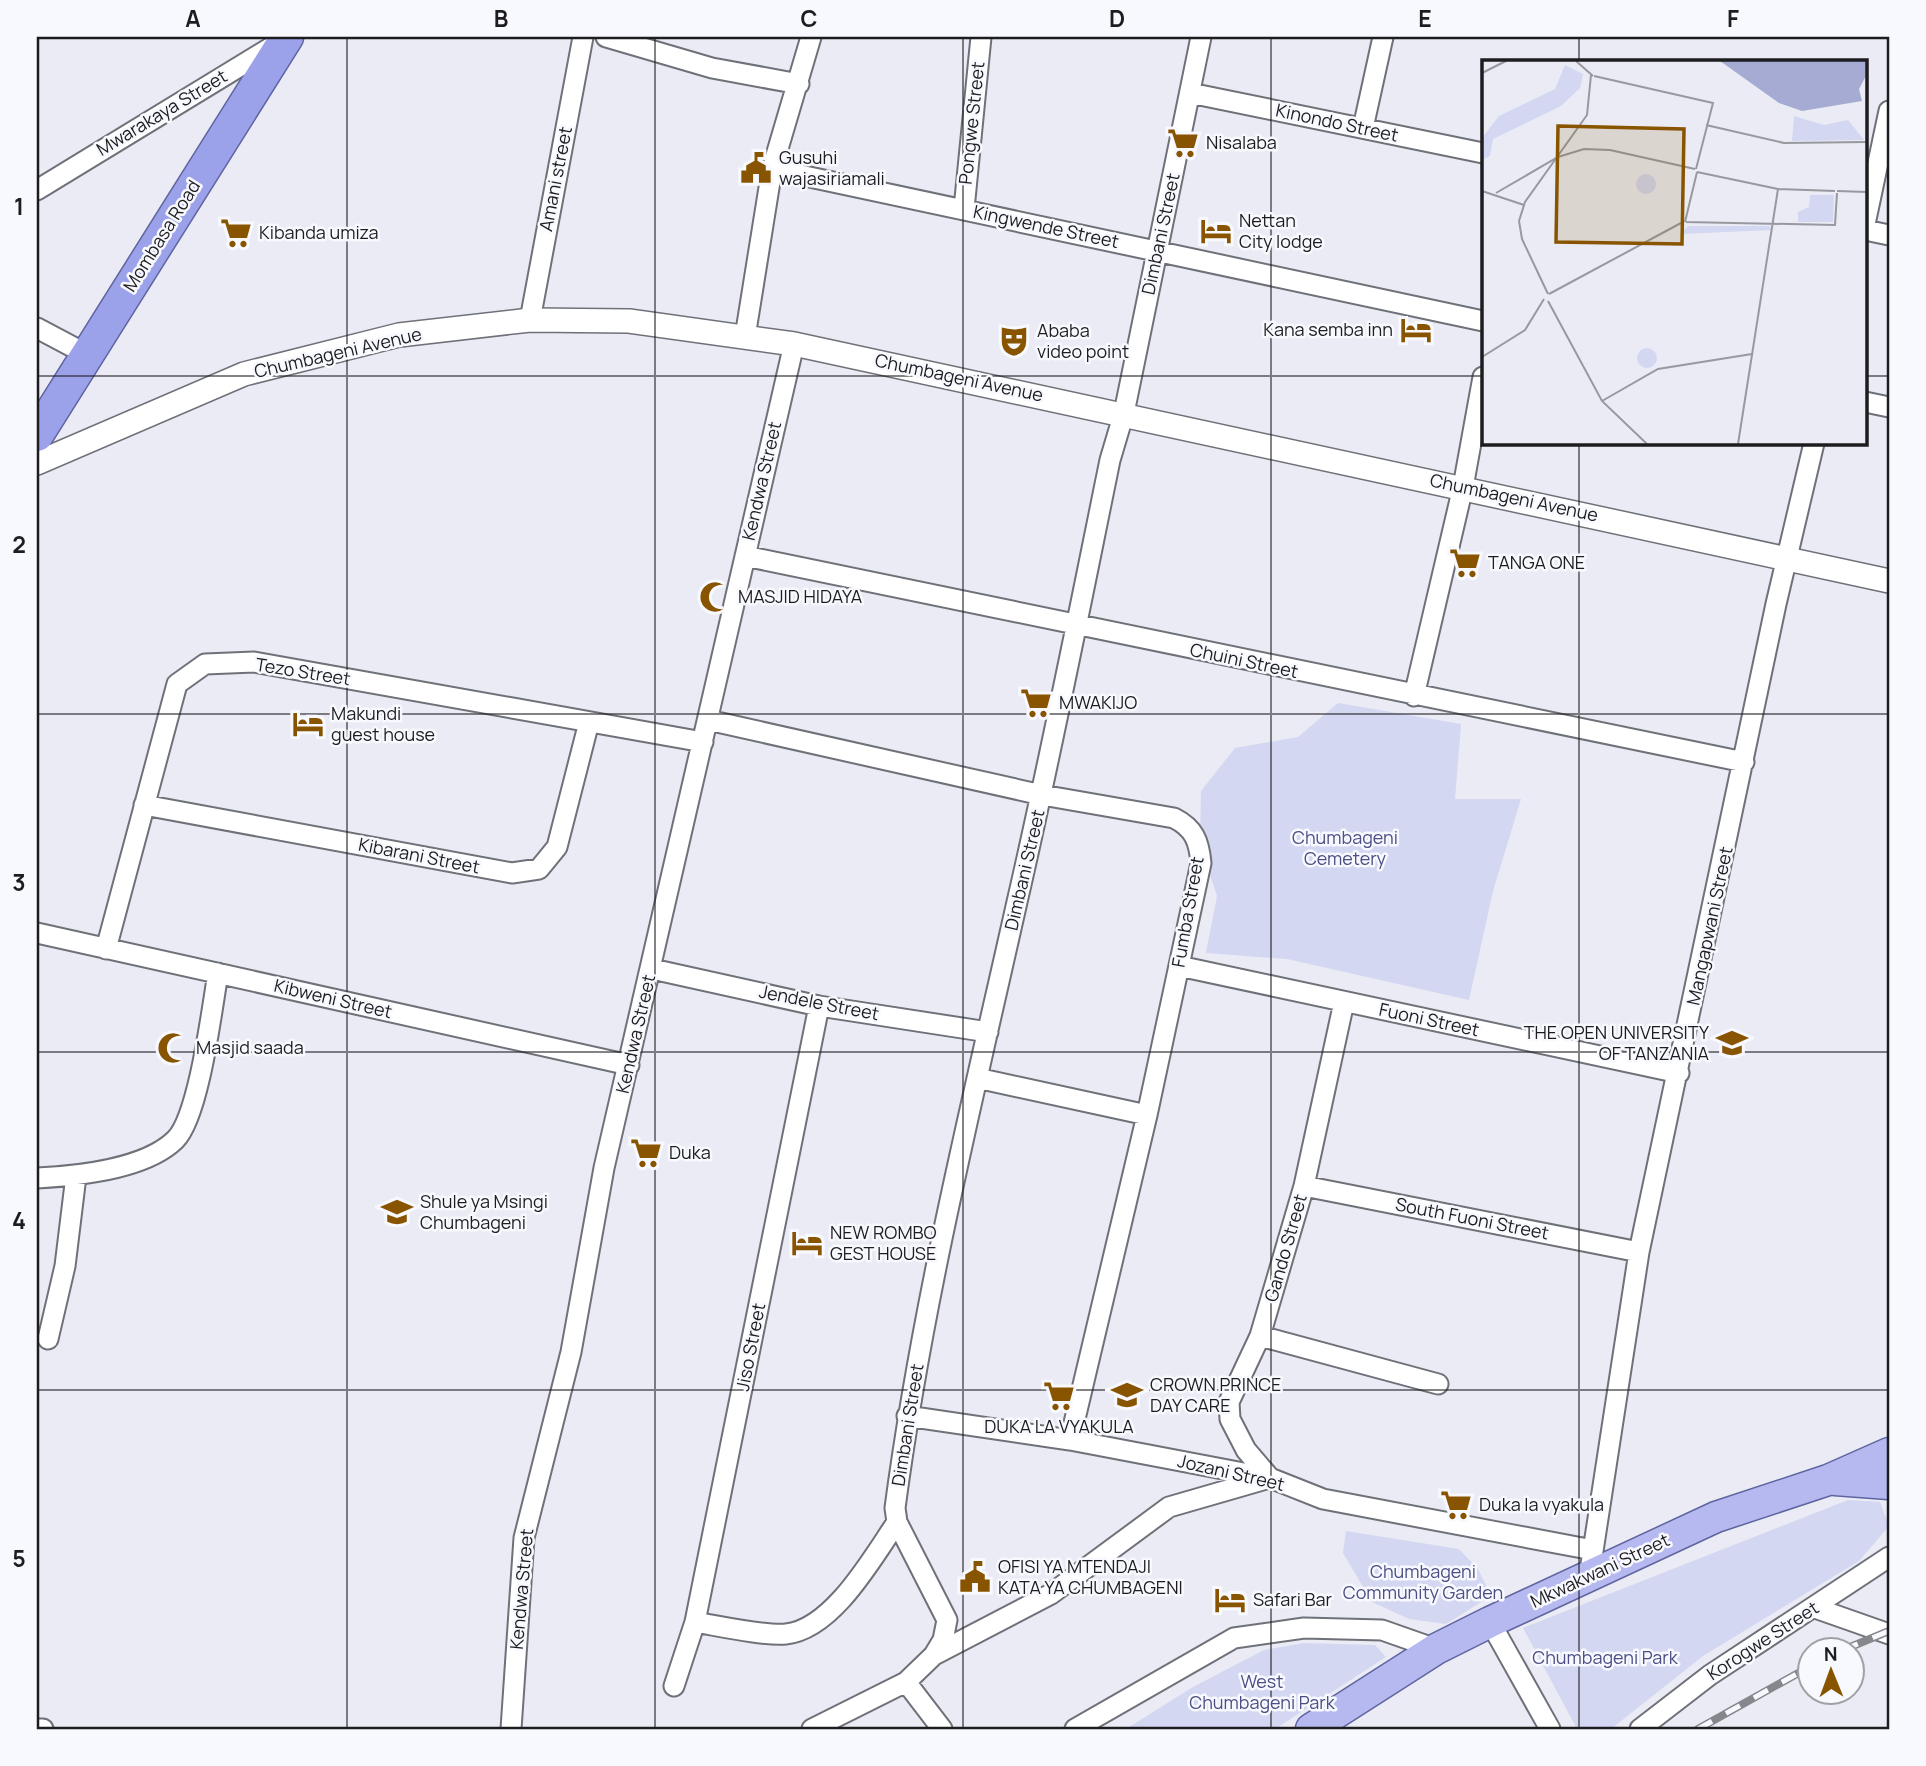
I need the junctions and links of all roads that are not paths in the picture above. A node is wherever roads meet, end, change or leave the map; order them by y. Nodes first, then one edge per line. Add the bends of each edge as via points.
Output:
1 (287, 37) edge
2 (583, 37) edge
3 (606, 37) edge
4 (811, 37) edge
5 (981, 37) edge
6 (1201, 37) edge
7 (1383, 37) edge
8 (799, 84) junction
9 (1190, 93) junction
10 (1889, 111) edge
11 (1363, 128) junction
12 (1482, 153) edge
13 (772, 169) junction
14 (37, 190) edge
15 (964, 209) junction
16 (1867, 215) edge
17 (1867, 230) edge
18 (1889, 236) edge
19 (1157, 250) junction
20 (530, 320) junction
21 (1482, 321) edge
22 (37, 328) edge
23 (745, 337) junction
24 (793, 344) junction
25 (88, 355) junction
26 (1482, 382) edge
27 (1867, 402) edge
28 (1889, 407) edge
29 (1124, 413) junction
30 (37, 435) edge
31 (1814, 444) edge
32 (37, 463) edge
33 (1463, 487) junction
34 (745, 556) junction
35 (1787, 557) junction
36 (1889, 581) edge
37 (1076, 627) junction
38 (1414, 696) junction
39 (708, 720) junction
40 (589, 722) junction
41 (703, 742) junction
42 (1744, 762) junction
43 (1042, 796) junction
44 (144, 805) junction
45 (37, 933) edge
46 (106, 949) junction
47 (1179, 966) junction
48 (652, 969) junction
49 (218, 974) junction
50 (1344, 1002) junction
51 (819, 1006) junction
52 (988, 1032) junction
53 (629, 1065) junction
54 (1679, 1073) junction
55 (977, 1078) junction
56 (1147, 1115) junction
57 (76, 1176) junction
58 (37, 1178) edge
59 (1304, 1186) junction
60 (1639, 1252) junction
61 (1260, 1336) junction
62 (48, 1339) dead end
63 (1438, 1384) dead end
64 (907, 1416) junction
65 (1070, 1440) junction
66 (1889, 1453) edge
67 (1270, 1478) junction
68 (1828, 1480) junction
69 (1889, 1484) edge
70 (897, 1522) junction
71 (1889, 1557) edge
72 (1591, 1564) junction
73 (1815, 1608) junction
74 (695, 1622) junction
75 (1490, 1622) junction
76 (1889, 1634) edge
77 (1436, 1649) junction
78 (934, 1656) junction
79 (906, 1682) junction
80 (674, 1686) dead end
81 (510, 1728) edge
82 (37, 1729) edge
83 (43, 1729) edge
84 (812, 1729) edge
85 (942, 1729) edge
86 (1075, 1729) edge
87 (1311, 1729) edge
88 (1550, 1729) edge
89 (1640, 1729) edge

1 - 14 street, Mwarakaya Street
1 - 25 highway, Mombasa Road
2 - 20 street, Amani street
3 - 8 street via 712,68
4 - 8 street
5 - 15 street, Pongwe Street
6 - 9 street, Dimbani Street
7 - 11 street
8 - 13 street
9 - 11 street, Kinondo Street
9 - 19 street, Dimbani Street
10 - 16 street
11 - 12 street, Kinondo Street
13 - 15 street, Kingwende Street
13 - 23 street
15 - 19 street, Kingwende Street
17 - 18 street
19 - 21 street, Kingwende Street
19 - 29 street, Dimbani Street
20 - 23 street, Chumbageni Avenue via 629,321
20 - 32 street, Chumbageni Avenue via 399,335 244,374
22 - 25 street
23 - 24 street, Chumbageni Avenue
24 - 29 street, Chumbageni Avenue
24 - 34 street, Kendwa Street
25 - 30 highway, Mombasa Road
26 - 33 street
27 - 28 street
29 - 33 street, Chumbageni Avenue
29 - 37 street, Dimbani Street
31 - 35 street, Mangapwani Street
33 - 35 street, Chumbageni Avenue
33 - 38 street
34 - 37 street, Chuini Street
34 - 39 street, Kendwa Street
35 - 36 street, Chumbageni Avenue
35 - 42 street, Mangapwani Street
37 - 38 street, Chuini Street
37 - 43 street, Dimbani Street
38 - 42 street, Chuini Street
39 - 41 street, Kendwa Street
39 - 43 street, Fumba Street
40 - 41 street, Tezo Street
40 - 44 street, Tezo Street via 254,662 205,664 177,684
40 - 44 street, Kibarani Street via 557,847 539,869 512,873
41 - 48 street, Kendwa Street
42 - 54 street, Mangapwani Street
43 - 47 street, Fumba Street via 1174,818 1189,826 1200,845 1201,863
43 - 52 street, Dimbani Street
44 - 46 street, Tezo Street
45 - 46 street, Kibweni Street
46 - 49 street, Kibweni Street
47 - 50 street, Fuoni Street
47 - 56 street, Fumba Street
48 - 51 street, Jendele Street
48 - 53 street, Kendwa Street
49 - 53 street, Kibweni Street
49 - 57 street via 203,1064 177,1139 144,1159
50 - 54 street, Fuoni Street
50 - 59 street, Gando Street
51 - 52 street, Jendele Street
51 - 74 street, Jiso Street
52 - 55 street, Dimbani Street
53 - 81 street, Kendwa Street via 604,1168 571,1352 524,1538
54 - 60 street, Mangapwani Street
55 - 56 street
55 - 64 street, Dimbani Street
56 - 65 street, Fumba Street
57 - 58 street
57 - 62 street via 65,1266
59 - 60 street, South Fuoni Street
59 - 61 street, Gando Street
60 - 72 street, Mangapwani Street
61 - 63 street
61 - 67 street, Gando Street via 1229,1402 1230,1419 1246,1450
64 - 65 street, Jozani Street
64 - 70 street, Dimbani Street
65 - 67 street, Jozani Street
66 - 68 main road, Mkwakwani Street
67 - 72 street, Jozani Street via 1322,1499
67 - 78 street via 1169,1507 1051,1594
68 - 69 main road
68 - 72 main road, Mkwakwani Street
70 - 74 street via 827,1616 787,1634
70 - 78 street, Dimbani Street via 947,1620
71 - 73 street, Korogwe Street
72 - 75 main road, Mkwakwani Street
73 - 76 street
73 - 89 street, Korogwe Street via 1710,1675
74 - 80 street, Jiso Street
75 - 77 main road, Mkwakwani Street
75 - 88 street
77 - 86 street via 1382,1630 1304,1628 1234,1639
77 - 87 main road, Mkwakwani Street
78 - 79 street, Dimbani Street
79 - 84 street, Dimbani Street
79 - 85 street
82 - 83 street

